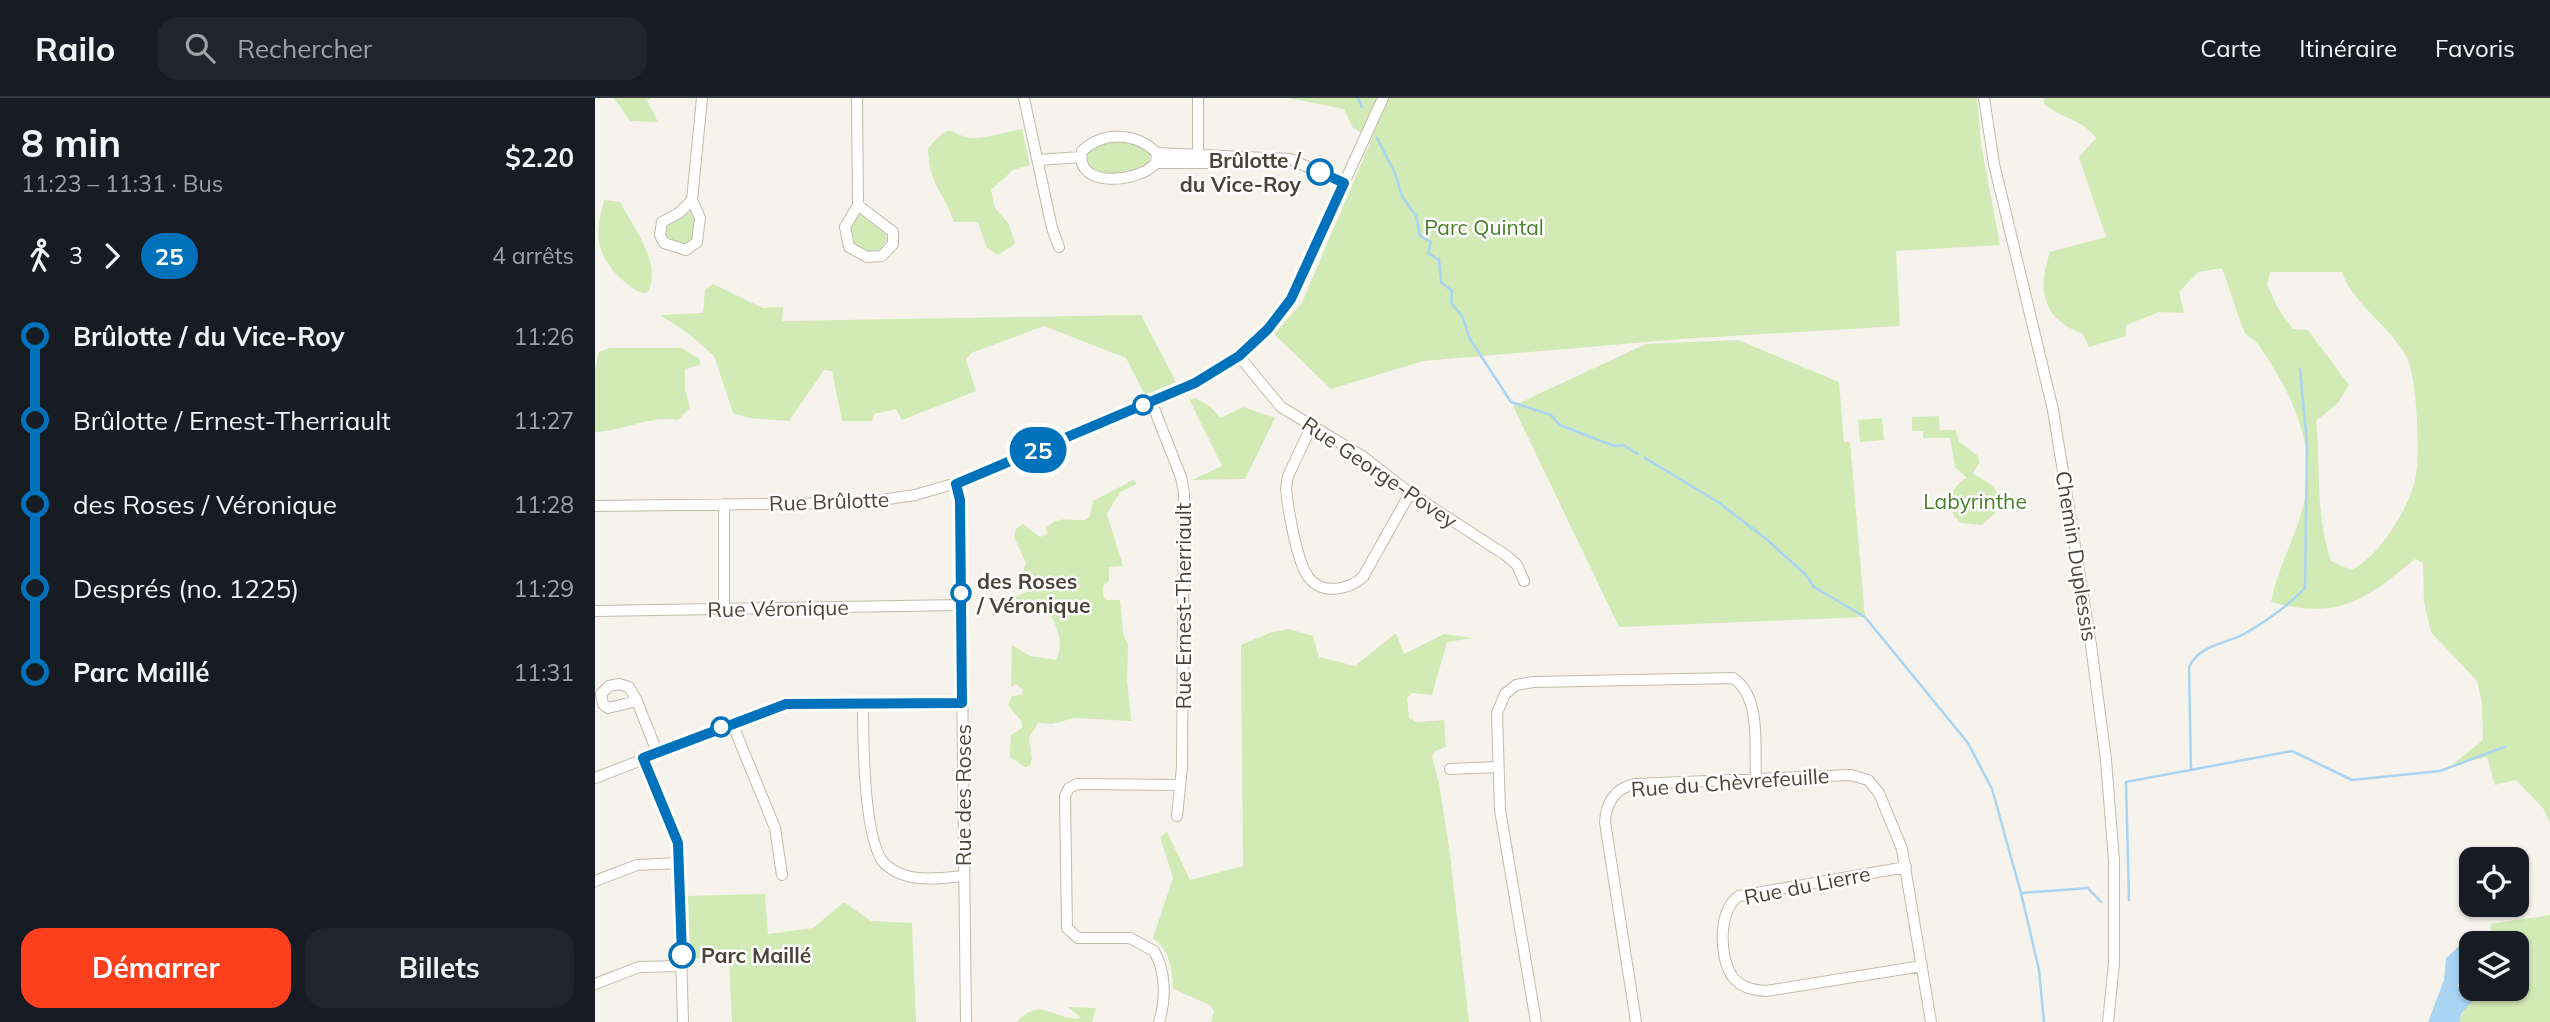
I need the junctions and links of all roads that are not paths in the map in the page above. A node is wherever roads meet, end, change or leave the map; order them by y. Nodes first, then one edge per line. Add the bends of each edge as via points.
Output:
1 (702, 98) edge
2 (857, 98) edge
3 (1024, 98) edge
4 (1198, 98) edge
5 (1383, 98) edge
6 (1984, 98) edge
7 (1081, 157) junction
8 (1156, 158) junction
9 (1198, 158) junction
10 (1038, 160) junction
11 (1344, 183) junction
12 (692, 200) junction
13 (858, 205) junction
14 (1059, 247) dead end
15 (1239, 356) junction
16 (1151, 401) junction
17 (1312, 425) junction
18 (956, 484) junction
19 (1410, 493) junction
20 (724, 504) junction
21 (595, 506) edge
22 (1524, 582) dead end
23 (961, 605) junction
24 (724, 608) junction
25 (595, 611) edge
26 (636, 701) dead end
27 (863, 703) junction
28 (962, 703) junction
29 (732, 723) junction
30 (657, 752) junction
31 (643, 758) junction
32 (1498, 767) junction
33 (1450, 769) dead end
34 (595, 778) edge
35 (1756, 779) junction
36 (1180, 785) junction
37 (1177, 816) dead end
38 (679, 863) junction
39 (1906, 867) junction
40 (782, 875) dead end
41 (964, 876) junction
42 (595, 881) edge
43 (1922, 966) junction
44 (682, 967) junction
45 (595, 984) edge
46 (683, 1022) edge
47 (966, 1022) edge
48 (1159, 1022) edge
49 (1536, 1022) edge
50 (1636, 1022) edge
51 (1931, 1022) edge
52 (2108, 1022) edge

1 - 12 street
2 - 13 street
3 - 10 street
4 - 9 street
5 - 11 street, Rue Brûlotte
6 - 52 street, Chemin Duplessis via 1994,164 2053,410 2106,760 2114,861 2114,963
7 - 8 street via 1097,140 1114,136 1135,139
7 - 8 street via 1086,169 1097,176 1118,180 1140,175
7 - 10 street
8 - 9 street
9 - 11 street via 1221,163 1233,157 1290,159
10 - 14 street
11 - 15 street, Rue Brûlotte via 1291,299
12 - 12 street via 662,222 664,243 687,250 697,243 700,218
13 - 13 street via 845,227 849,247 867,257 882,256 893,244 893,232
15 - 16 street, Rue Brûlotte
15 - 17 street, Rue George-Povey via 1276,402
16 - 18 street, Rue Brûlotte
16 - 36 street, Rue Ernest-Therriault via 1184,493
17 - 19 street, Rue George-Povey
17 - 19 street via 1286,489 1304,567 1314,583 1334,590 1363,577
18 - 20 street, Rue Brûlotte via 861,503
18 - 23 street, Rue des Roses
19 - 22 street, Rue George-Povey via 1507,556
20 - 21 street, Rue Brûlotte
20 - 24 street
23 - 24 street, Rue Véronique
23 - 28 street, Rue des Roses
24 - 25 street, Rue Véronique
26 - 30 street
27 - 28 street
27 - 29 street via 786,704
27 - 41 street via 864,755 876,850 885,864 903,875
28 - 41 street, Rue des Roses
29 - 30 street
29 - 40 street via 775,828
30 - 31 street
31 - 34 street
31 - 38 street via 675,835
32 - 33 street
32 - 35 street via 1497,713 1505,694 1516,685 1723,676 1742,684 1751,700
32 - 49 street via 1500,810
35 - 39 street, Rue du Chèvrefeuille via 1851,775 1868,780 1879,793
35 - 50 street, Rue du Chèvrefeuille via 1629,785 1616,793 1607,807 1606,834
36 - 37 street, Rue Ernest-Therriault
36 - 48 street via 1077,784 1065,796 1067,928 1077,938 1130,938 1154,951 1163,976
38 - 42 street via 637,866
38 - 44 street
39 - 43 street
39 - 43 street, Rue du Lierre via 1739,896 1731,901 1724,917 1727,960 1739,982 1766,991
41 - 47 street, Rue des Roses
43 - 51 street
44 - 45 street via 639,967
44 - 46 street

